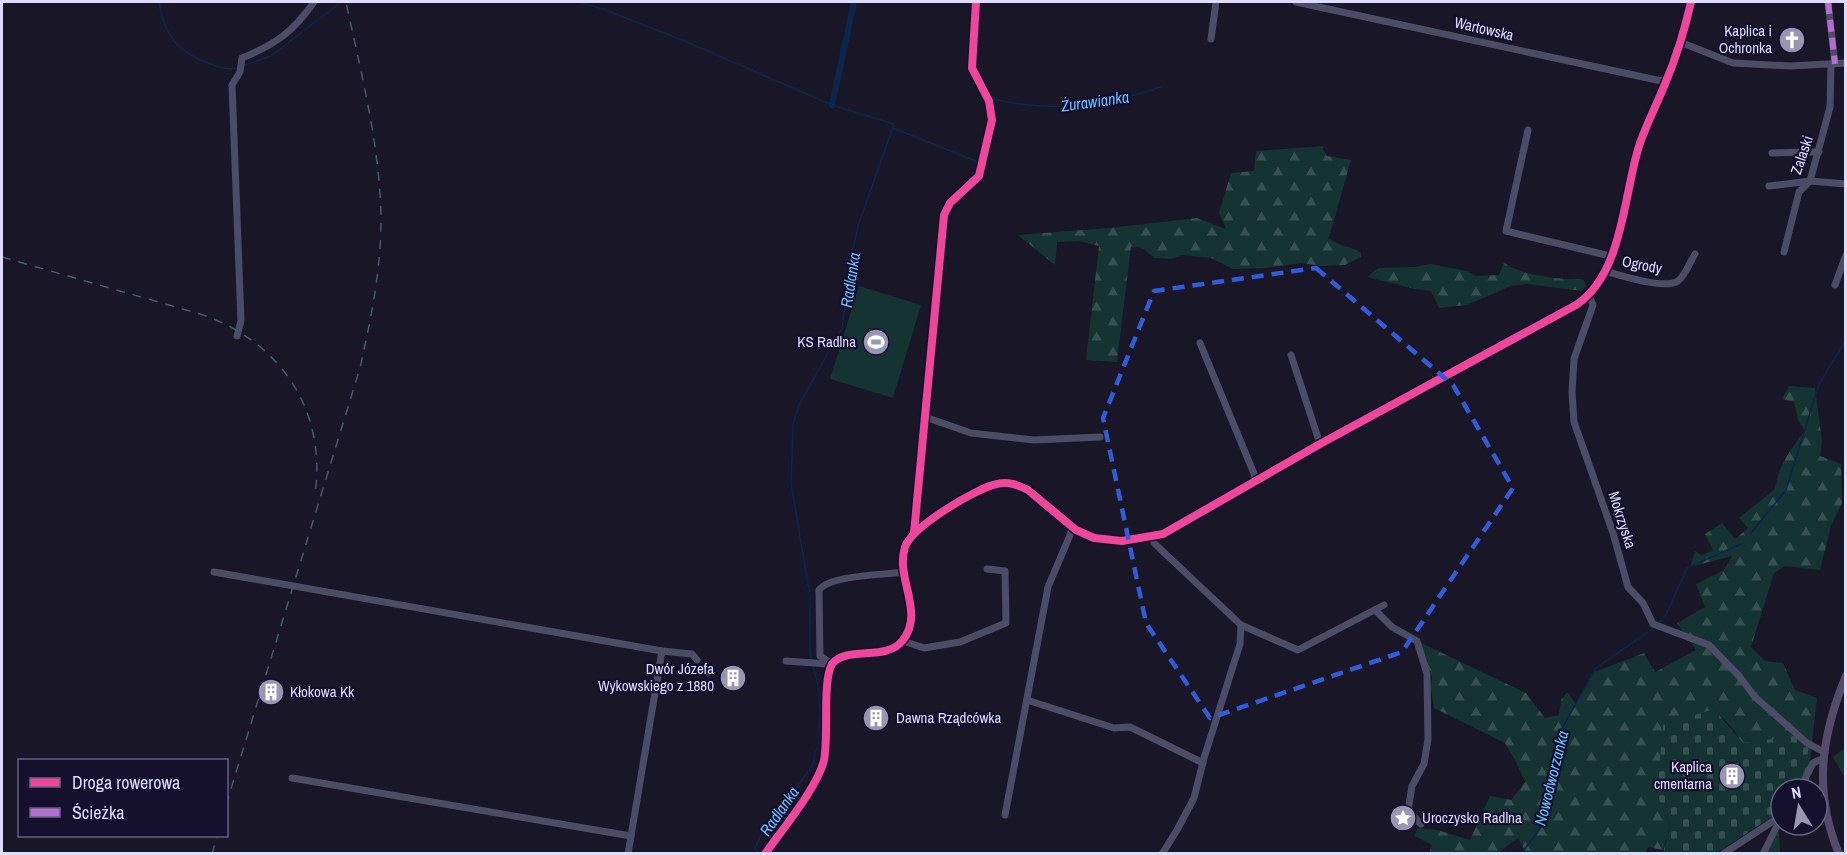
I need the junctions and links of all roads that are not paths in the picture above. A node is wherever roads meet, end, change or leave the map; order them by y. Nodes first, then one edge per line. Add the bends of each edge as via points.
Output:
1 (314, 2) edge
2 (976, 2) edge
3 (1216, 2) edge
4 (1296, 2) edge
5 (1691, 2) edge
6 (1828, 2) edge
7 (1211, 39) dead end
8 (1680, 42) junction
9 (1845, 63) edge
10 (1832, 64) junction
11 (1666, 82) junction
12 (1528, 130) dead end
13 (1819, 152) junction
14 (1772, 153) dead end
15 (1810, 181) junction
16 (1845, 184) edge
17 (1769, 186) dead end
18 (1784, 252) dead end
19 (1695, 254) dead end
20 (1845, 255) edge
21 (1611, 256) junction
22 (1605, 271) junction
23 (1835, 285) dead end
24 (1589, 295) junction
25 (237, 336) dead end
26 (1200, 343) dead end
27 (1291, 355) dead end
28 (925, 417) junction
29 (1100, 437) dead end
30 (1320, 444) junction
31 (1257, 481) junction
32 (1073, 528) junction
33 (914, 533) junction
34 (1151, 537) junction
35 (987, 569) dead end
36 (214, 572) dead end
37 (904, 572) junction
38 (1384, 605) dead end
39 (1375, 610) junction
40 (1241, 625) junction
41 (903, 641) junction
42 (662, 651) junction
43 (697, 660) dead end
44 (786, 661) dead end
45 (831, 664) junction
46 (1845, 676) edge
47 (1027, 700) junction
48 (1824, 755) junction
49 (1203, 763) junction
50 (1806, 777) edge
51 (292, 778) dead end
52 (1005, 815) dead end
53 (1421, 824) dead end
54 (1769, 825) edge
55 (631, 836) junction
56 (1771, 837) edge
57 (766, 852) edge
58 (628, 854) edge
59 (1162, 854) edge
60 (1723, 854) edge
61 (1763, 854) edge
62 (1839, 854) edge

1 - 25 street via 274,44 242,58 232,85 241,321
2 - 28 street via 972,68 989,101 992,120 979,176 950,203 944,215
3 - 7 street
4 - 11 street, Wartowska
5 - 8 street
6 - 10 street, Zalaski
8 - 10 street via 1733,63
8 - 11 street
9 - 10 street
10 - 13 street, Zalaski via 1830,107
11 - 21 street via 1636,155
12 - 21 street via 1506,231
13 - 14 street
13 - 15 street, Zalaski
15 - 16 street
15 - 17 street
15 - 18 street, Zalaski via 1799,192
19 - 22 street, Ogrody via 1680,280 1671,284
20 - 23 street
21 - 22 street
22 - 24 street
24 - 30 street
24 - 48 street, Mokrzyska via 1593,305 1574,359 1574,422 1628,587 1643,603 1653,624 1709,645 1755,697
26 - 31 street
27 - 30 street
28 - 29 street via 970,434 1034,440
28 - 33 street
30 - 31 street
31 - 34 street via 1185,523
32 - 33 street via 1028,490 1004,483 971,495
32 - 34 street via 1084,535 1108,540
32 - 47 street via 1048,587
33 - 37 street via 904,551
34 - 40 street
35 - 41 street via 1005,571 1006,623 960,642 924,648
36 - 42 street
37 - 41 street via 911,615
37 - 45 street via 823,584 819,591 820,656
38 - 39 street
39 - 40 street via 1298,650
39 - 53 street via 1392,627 1417,641 1427,674 1428,739 1408,811
40 - 49 street via 1240,644
41 - 45 street via 891,649 843,657
42 - 43 street via 692,654
42 - 55 street
44 - 45 street
45 - 57 street via 822,766
46 - 48 main road
47 - 49 street via 1114,728 1130,727
47 - 52 street
48 - 50 street via 1813,763
48 - 62 main road via 1824,808
49 - 59 street via 1194,798
51 - 55 street
54 - 60 street
55 - 58 street
56 - 61 street

